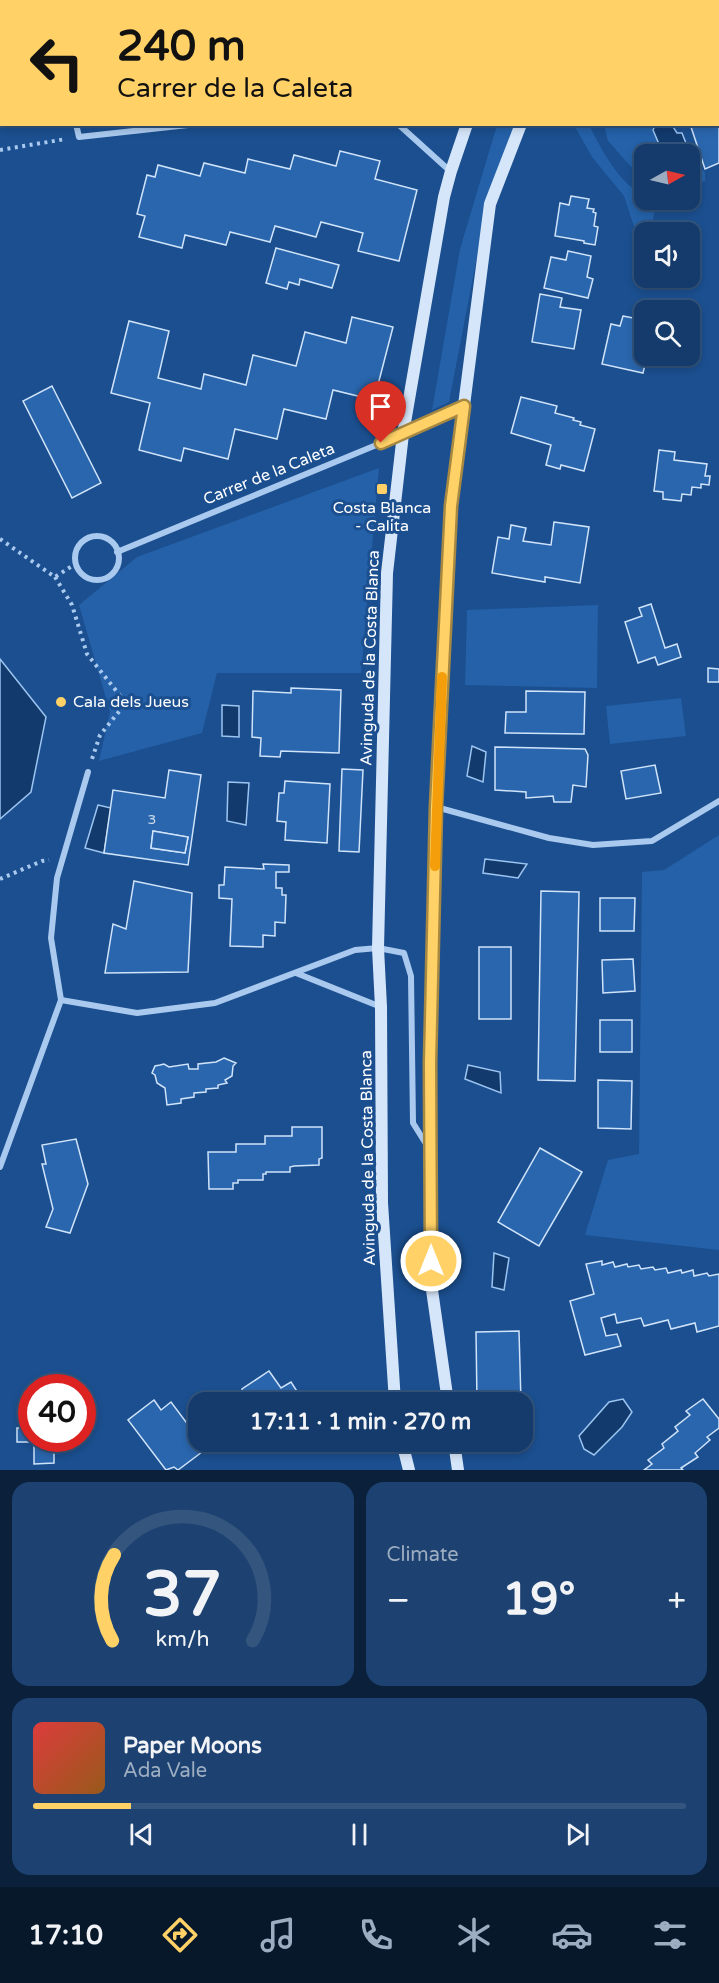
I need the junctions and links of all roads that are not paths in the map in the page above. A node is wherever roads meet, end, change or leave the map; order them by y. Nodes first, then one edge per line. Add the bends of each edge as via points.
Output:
1 (76, 126) edge
2 (179, 126) edge
3 (400, 126) edge
4 (466, 126) edge
5 (520, 126) edge
6 (451, 171) junction
7 (464, 406) junction
8 (403, 434) junction
9 (117, 552) junction
10 (88, 772) road end
11 (719, 801) edge
12 (436, 807) junction
13 (378, 948) junction
14 (296, 973) junction
15 (61, 1000) junction
16 (381, 1007) junction
17 (430, 1152) junction
18 (0, 1167) edge
19 (394, 1392) edge
20 (447, 1392) edge
21 (404, 1452) edge
22 (455, 1452) edge
23 (409, 1470) edge
24 (458, 1470) edge

1 - 2 street via 79,137
3 - 6 street
4 - 6 street, Avinguda de la Costa Blanca
5 - 7 street via 490,204
6 - 8 street, Avinguda de la Costa Blanca
7 - 8 street, Carrer de la Caleta
7 - 12 street via 451,506
8 - 9 street, Carrer de la Caleta
8 - 13 street, Avinguda de la Costa Blanca via 387,573
9 - 9 street via 115,570 105,579 91,579 80,573 75,564 77,546 85,538 97,535 109,539
10 - 15 street via 57,878 51,938
11 - 12 street via 652,841 593,845 549,838
12 - 17 street
13 - 14 street via 355,950
13 - 16 street, Avinguda de la Costa Blanca
13 - 17 street via 404,953 411,976 413,1123
14 - 15 street via 214,1003 137,1013
14 - 16 street
15 - 18 street
16 - 19 street, Avinguda de la Costa Blanca via 382,1203
17 - 20 street via 431,1283
21 - 23 street
22 - 24 street

